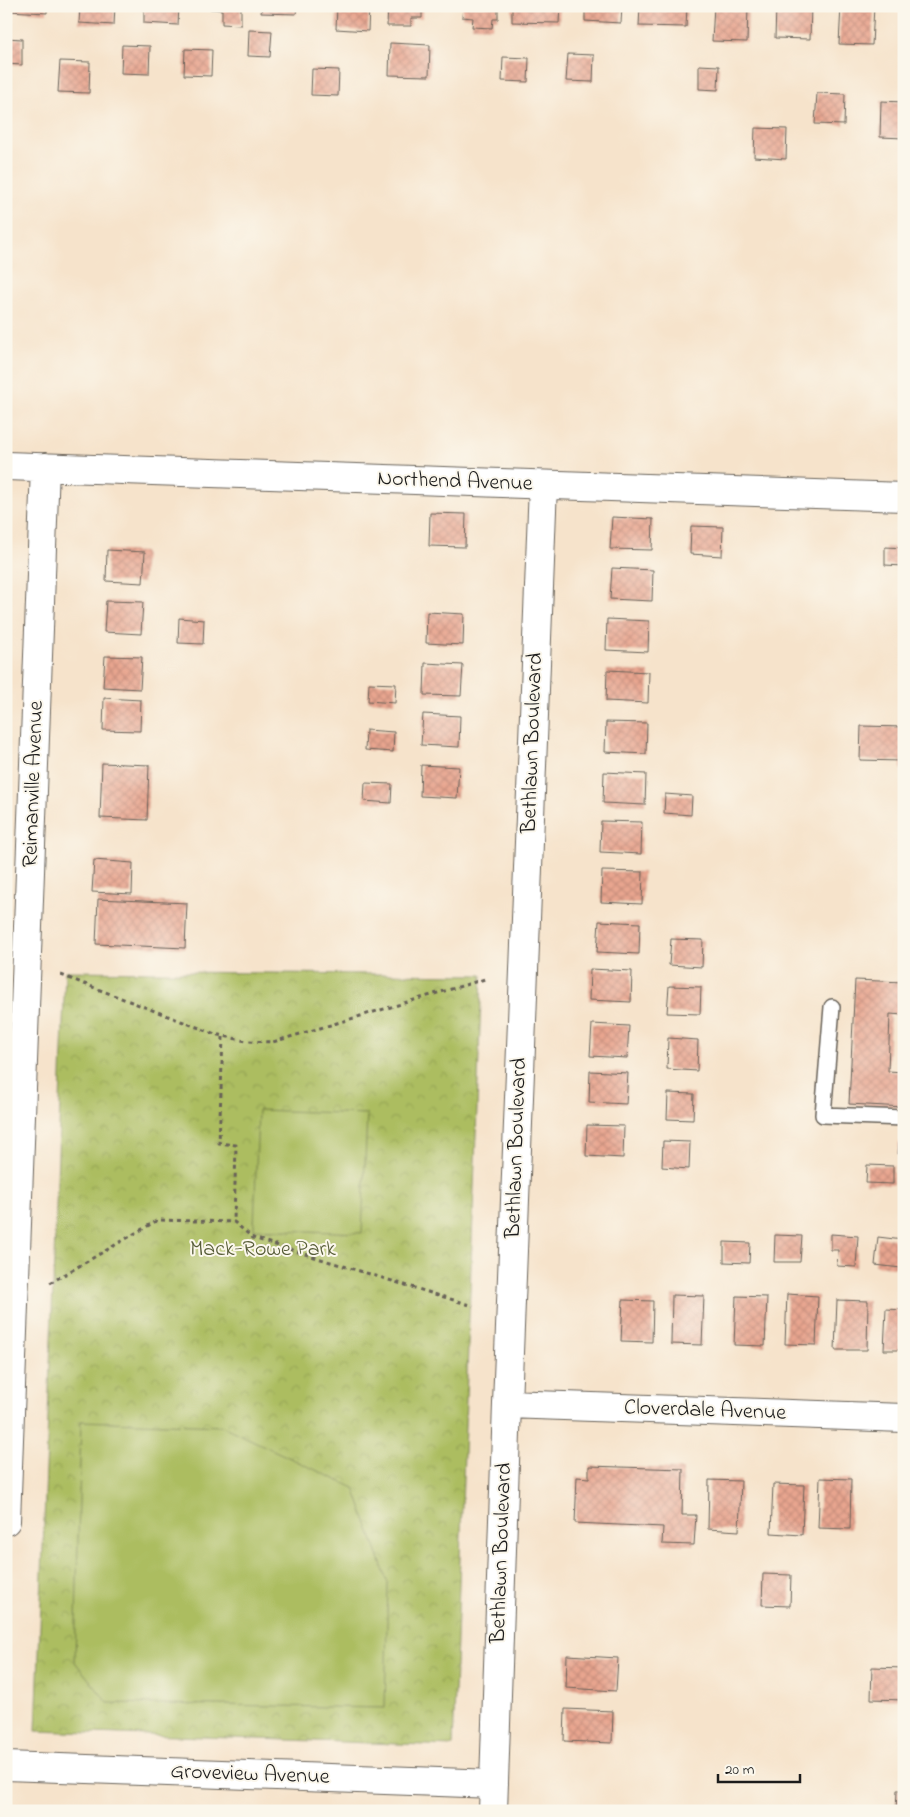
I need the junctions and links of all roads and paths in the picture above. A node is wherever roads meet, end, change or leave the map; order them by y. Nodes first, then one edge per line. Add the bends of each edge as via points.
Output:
1 (6, 466) edge
2 (45, 467) junction
3 (542, 485) junction
4 (904, 497) edge
5 (61, 975) dead end
6 (485, 979) dead end
7 (832, 1007) dead end
8 (223, 1036) junction
9 (904, 1118) edge
10 (234, 1222) junction
11 (50, 1282) dead end
12 (473, 1306) dead end
13 (507, 1404) junction
14 (904, 1418) edge
15 (6, 1521) edge
16 (6, 1766) edge
17 (494, 1798) edge

1 - 2 street, Northend Avenue
2 - 3 street, Northend Avenue
2 - 15 street, Reimanville Avenue
3 - 4 street, Northend Avenue
3 - 13 street, Bethlawn Boulevard
5 - 8 path
6 - 8 path via 273,1042
7 - 9 lane via 823,1115
8 - 10 path via 218,1143 236,1145
10 - 11 path via 158,1220
10 - 12 path via 253,1238
13 - 14 street, Cloverdale Avenue
13 - 17 street, Bethlawn Boulevard
16 - 17 street, Groveview Avenue

